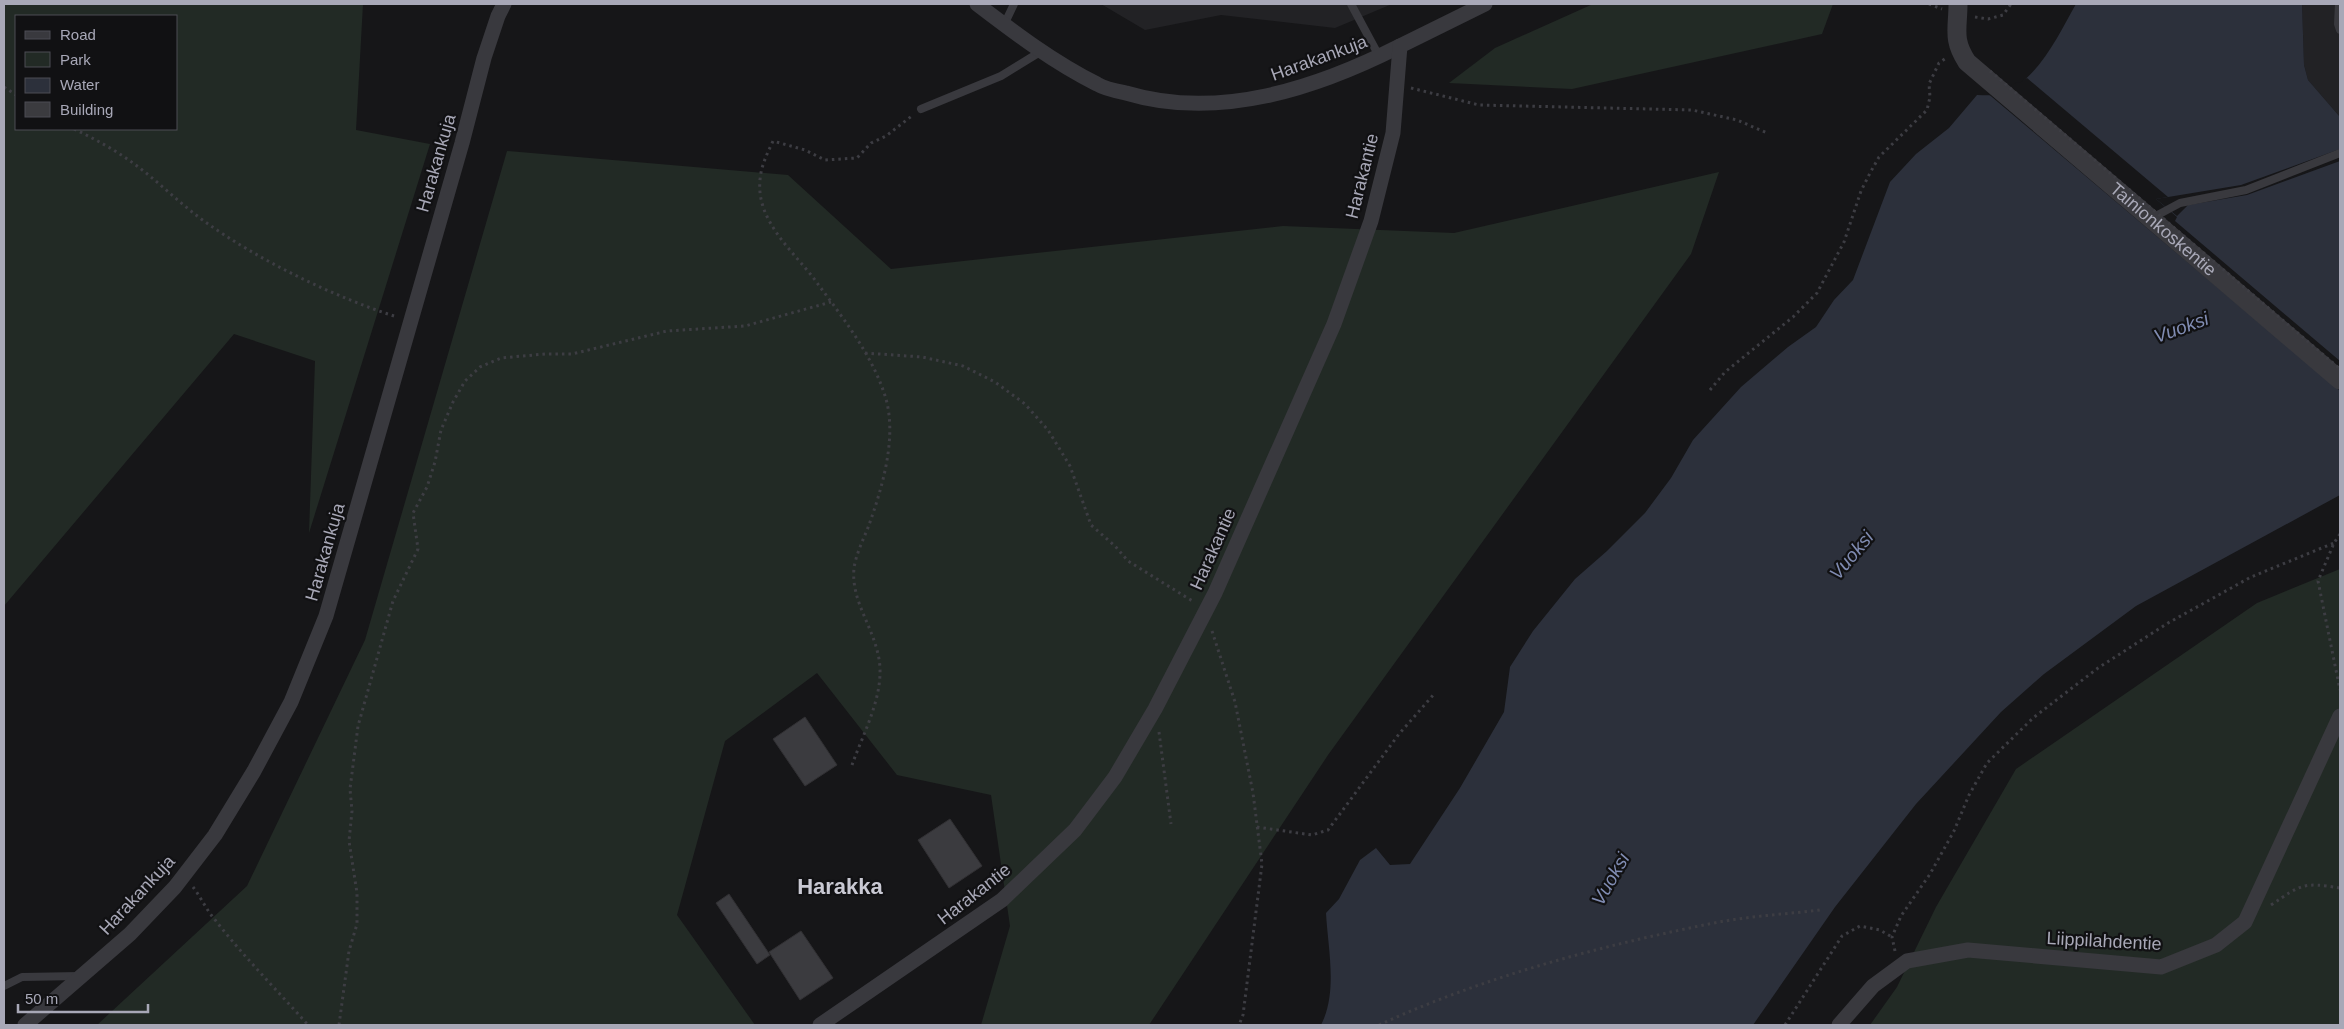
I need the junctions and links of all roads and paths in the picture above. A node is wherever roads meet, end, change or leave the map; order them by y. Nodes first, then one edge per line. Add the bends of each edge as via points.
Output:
1 (504, 4) edge
2 (976, 4) edge
3 (1014, 4) edge
4 (1351, 4) edge
5 (1485, 4) edge
6 (1958, 4) edge
7 (2011, 4) edge
8 (2339, 4) edge
9 (1971, 16) dead end
10 (1004, 25) junction
11 (2340, 30) edge
12 (1400, 46) junction
13 (1959, 49) junction
14 (1040, 52) junction
15 (1379, 56) junction
16 (1987, 74) junction
17 (1398, 85) junction
18 (4, 87) edge
19 (15, 94) edge
20 (921, 109) joint
21 (76, 130) edge
22 (1768, 132) dead end
23 (2340, 154) edge
24 (2150, 219) junction
25 (831, 302) junction
26 (410, 321) junction
27 (865, 353) junction
28 (2340, 369) edge
29 (2340, 380) edge
30 (1710, 390) dead end
31 (2340, 534) edge
32 (2334, 543) junction
33 (1206, 610) junction
34 (2340, 690) edge
35 (1435, 693) dead end
36 (1155, 709) junction
37 (2340, 716) edge
38 (852, 766) dead end
39 (1171, 824) dead end
40 (1257, 827) junction
41 (184, 874) junction
42 (2340, 888) edge
43 (1820, 910) dead end
44 (2245, 922) junction
45 (1892, 937) junction
46 (1899, 968) junction
47 (82, 976) junction
48 (4, 986) edge
49 (25, 1025) edge
50 (308, 1025) edge
51 (339, 1025) edge
52 (820, 1025) edge
53 (1240, 1025) edge
54 (1379, 1025) edge
55 (1785, 1025) edge
56 (1840, 1025) edge

1 - 26 street, Harakankuja via 484,58
2 - 10 street, Harakankuja
3 - 10 lane
4 - 15 lane
5 - 12 street
6 - 13 street via 1955,38
7 - 9 path via 2003,15 1988,19
8 - 11 lane
10 - 14 street, Harakankuja
12 - 15 street, Harakankuja
12 - 17 street, Harakantie
13 - 16 street, Tainionkoskentie via 1967,62
13 - 30 path via 1939,63 1929,84 1927,110 1879,158 1861,191 1844,242 1817,293 1793,317 1725,372
14 - 15 street, Harakankuja via 1098,85 1145,99 1191,104 1244,100 1287,92
14 - 20 lane via 1001,76
16 - 24 street, Tainionkoskentie
16 - 28 path, bridge
17 - 22 path via 1480,105 1692,110 1737,120
17 - 33 street, Harakantie via 1393,133 1371,221 1334,324
18 - 19 path
20 - 25 path via 886,136 871,143 857,158 824,160 805,150 773,142 759,181 768,220 786,248
21 - 26 path via 134,164 204,221 263,257 366,307
23 - 24 lane via 2246,190 2180,203
24 - 29 street, Tainionkoskentie
25 - 27 path
25 - 51 path via 746,326 667,331 572,354 501,358 480,367 465,381 441,430 436,462 413,513 418,549 381,638 358,726 350,789 349,841 357,893 357,924 349,951
26 - 41 street, Harakankuja via 326,616 291,702 215,835
27 - 33 path via 922,357 963,366 995,382 1025,404 1048,430 1070,466 1092,525 1128,561
27 - 38 path via 886,400 888,450 871,519 854,566 854,590 879,654 881,682
31 - 32 path
32 - 34 path via 2318,581
32 - 45 path via 2251,577 2168,623 2098,668 2033,718 1986,763 1954,831 1901,916
33 - 36 street, Harakantie
33 - 40 path via 1234,702
35 - 40 path via 1399,734 1328,830 1312,835
36 - 39 path
36 - 52 street, Harakantie via 1115,777 1075,830 1002,900
37 - 44 street, Liippilahdentie
40 - 53 path via 1262,864
41 - 47 street, Harakankuja via 130,934
41 - 50 path via 211,914 265,980
42 - 44 path via 2312,884 2297,888
43 - 54 path via 1721,922 1532,967
44 - 46 street, Liippilahdentie via 2216,945 2161,966 1968,950 1907,961
45 - 46 path
45 - 55 path via 1880,930 1860,926 1842,936
46 - 56 street, Liippilahdentie via 1873,986
47 - 48 lane via 22,977
47 - 49 street, Harakankuja

